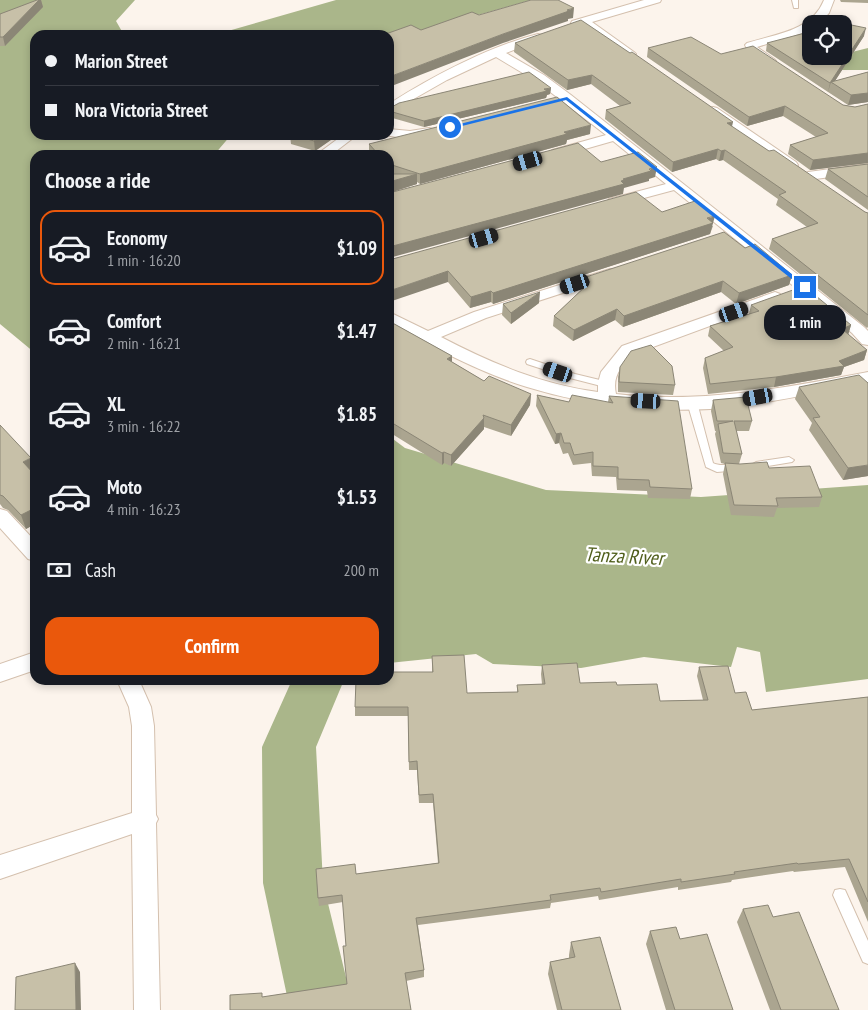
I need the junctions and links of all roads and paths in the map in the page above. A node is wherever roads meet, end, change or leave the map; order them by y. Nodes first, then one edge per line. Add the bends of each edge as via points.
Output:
1 (656, 0) edge
2 (795, 0) edge
3 (829, 0) edge
4 (796, 7) dead end
5 (822, 15) edge
6 (583, 21) junction
7 (566, 27) edge
8 (802, 30) edge
9 (548, 33) edge
10 (496, 52) junction
11 (639, 60) edge
12 (778, 66) edge
13 (567, 98) junction
14 (547, 103) edge
15 (704, 104) edge
16 (394, 106) edge
17 (438, 130) edge
18 (394, 133) edge
19 (614, 137) junction
20 (343, 140) edge
21 (330, 150) edge
22 (540, 158) edge
23 (868, 168) edge
24 (808, 176) junction
25 (676, 185) junction
26 (823, 187) edge
27 (599, 206) edge
28 (735, 232) junction
29 (716, 238) edge
30 (624, 268) edge
31 (805, 287) junction
32 (394, 320) edge
33 (428, 337) junction
34 (868, 340) edge
35 (530, 362) dead end
36 (868, 377) edge
37 (606, 392) junction
38 (692, 402) junction
39 (789, 460) dead end
40 (2, 523) edge
41 (30, 549) edge
42 (30, 663) edge
43 (0, 673) edge
44 (130, 685) edge
45 (146, 819) junction
46 (0, 867) edge
47 (840, 895) dead end
48 (868, 957) edge
49 (148, 1010) edge

1 - 6 street
2 - 4 lane
3 - 5 street
6 - 7 street
6 - 11 street
8 - 12 street via 750,46
9 - 10 street
10 - 13 street
10 - 16 street via 453,71
13 - 14 street
13 - 19 street
15 - 24 street
17 - 18 street via 410,135
19 - 22 street
19 - 25 street
20 - 21 street
23 - 24 street
24 - 26 street
25 - 27 street
25 - 28 street
28 - 29 street
28 - 31 street
30 - 33 street via 480,315
31 - 34 street
31 - 37 street via 628,350 612,366
32 - 33 street
33 - 37 street via 501,372 552,389
35 - 37 lane via 573,376
36 - 38 street via 739,400
37 - 38 street
38 - 39 lane via 712,468 742,468
40 - 41 street
42 - 43 street
44 - 45 street via 140,707 143,726
45 - 46 street
45 - 49 street
47 - 48 lane

